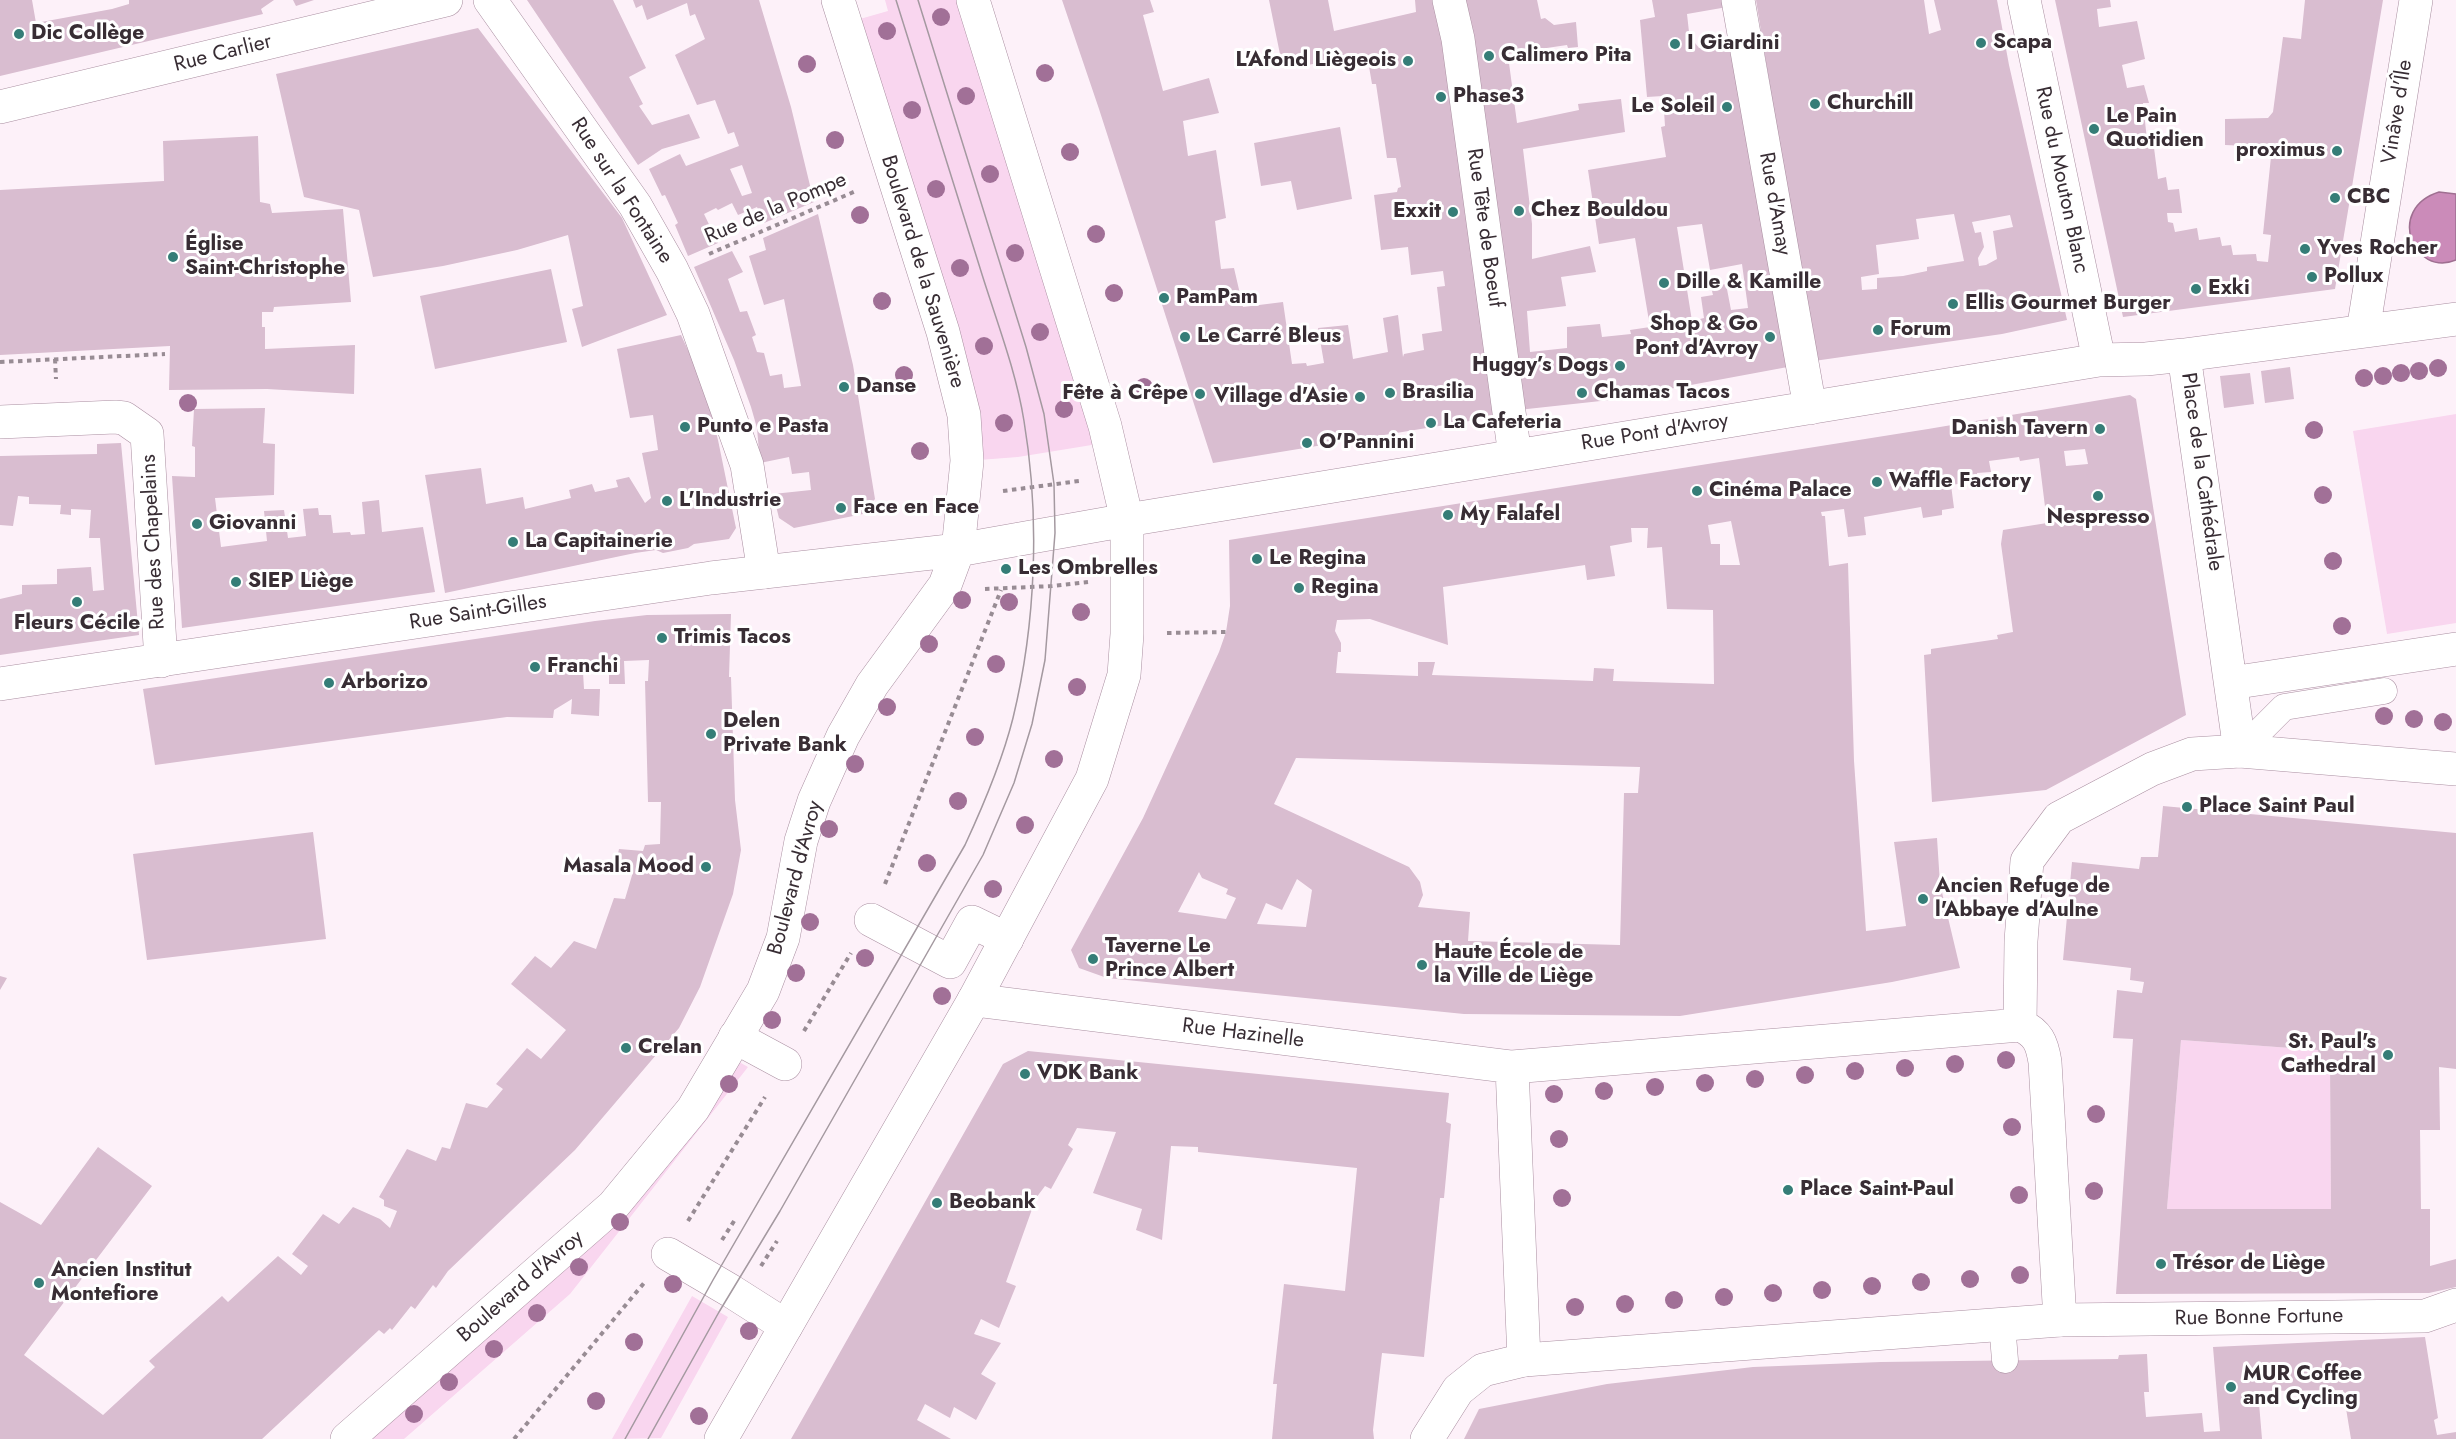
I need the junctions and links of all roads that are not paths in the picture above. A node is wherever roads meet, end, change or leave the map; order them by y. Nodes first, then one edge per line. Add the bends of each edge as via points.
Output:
1 (446, 0) edge
2 (490, 0) edge
3 (838, 0) edge
4 (973, 0) edge
5 (1449, 0) edge
6 (1738, 0) edge
7 (2024, 0) edge
8 (2416, 0) edge
9 (0, 107) edge
10 (2456, 319) edge
11 (2363, 331) junction
12 (2184, 355) junction
13 (2098, 360) junction
14 (1810, 408) junction
15 (0, 422) edge
16 (1515, 456) junction
17 (1127, 520) junction
18 (958, 550) junction
19 (764, 572) junction
20 (2456, 649) edge
21 (161, 661) junction
22 (2231, 683) junction
23 (0, 684) edge
24 (2384, 691) dead end
25 (2240, 751) junction
26 (2456, 769) edge
27 (871, 920) dead end
28 (1007, 939) junction
29 (974, 1000) junction
30 (2020, 1025) junction
31 (735, 1037) junction
32 (785, 1064) dead end
33 (1512, 1067) junction
34 (668, 1254) dead end
35 (2456, 1305) edge
36 (2060, 1320) junction
37 (2002, 1324) junction
38 (786, 1326) junction
39 (1524, 1360) junction
40 (2005, 1360) dead end
41 (347, 1439) edge
42 (721, 1439) edge
43 (1427, 1439) edge

1 - 9 street, Rue Carlier
2 - 19 street, Rue sur la Fontaine via 635,206 672,270 693,314 747,465
3 - 18 street, Boulevard de la Sauvenière via 944,332 964,415 967,454
4 - 17 street via 1105,426
5 - 16 street, Rue Tête de Boeuf via 1458,39
6 - 14 street, Rue d'Amay
7 - 13 street, Rue du Mouton Blanc
8 - 11 street, Vinâve d'Île
10 - 11 street, Place de la Cathédrale
11 - 12 street, Place de la Cathédrale
12 - 13 street, Rue Pont d'Avroy
12 - 22 street, Place de la Cathédrale
13 - 14 street, Rue Pont d'Avroy
14 - 16 street, Rue Pont d'Avroy
15 - 21 street, Rue des Chapelains via 115,417 124,418 147,434
16 - 17 street, Rue Pont d'Avroy
17 - 18 street
17 - 28 street via 1124,675 1092,779
18 - 19 street, Rue Saint-Gilles
18 - 31 street, Boulevard d'Avroy via 945,585 872,685 843,736 801,841 783,938 763,991
19 - 21 street, Rue Saint-Gilles
20 - 22 street
21 - 23 street, Rue Saint-Gilles
22 - 25 street, Place de la Cathédrale
24 - 25 lane via 2284,707
25 - 26 street
25 - 30 street via 2192,754 2152,769 2060,818 2027,861
27 - 28 street via 950,962 972,922
28 - 29 street
29 - 33 street, Rue Hazinelle
29 - 38 street
30 - 33 street
30 - 36 street via 2033,1031 2042,1044 2045,1062
31 - 32 street
31 - 41 street, Boulevard d'Avroy via 693,1109 613,1206
33 - 39 street
34 - 38 street
35 - 36 street, Rue Bonne Fortune via 2425,1316
36 - 37 street
37 - 39 street
37 - 40 lane
38 - 42 street
39 - 43 street via 1483,1370 1458,1390

